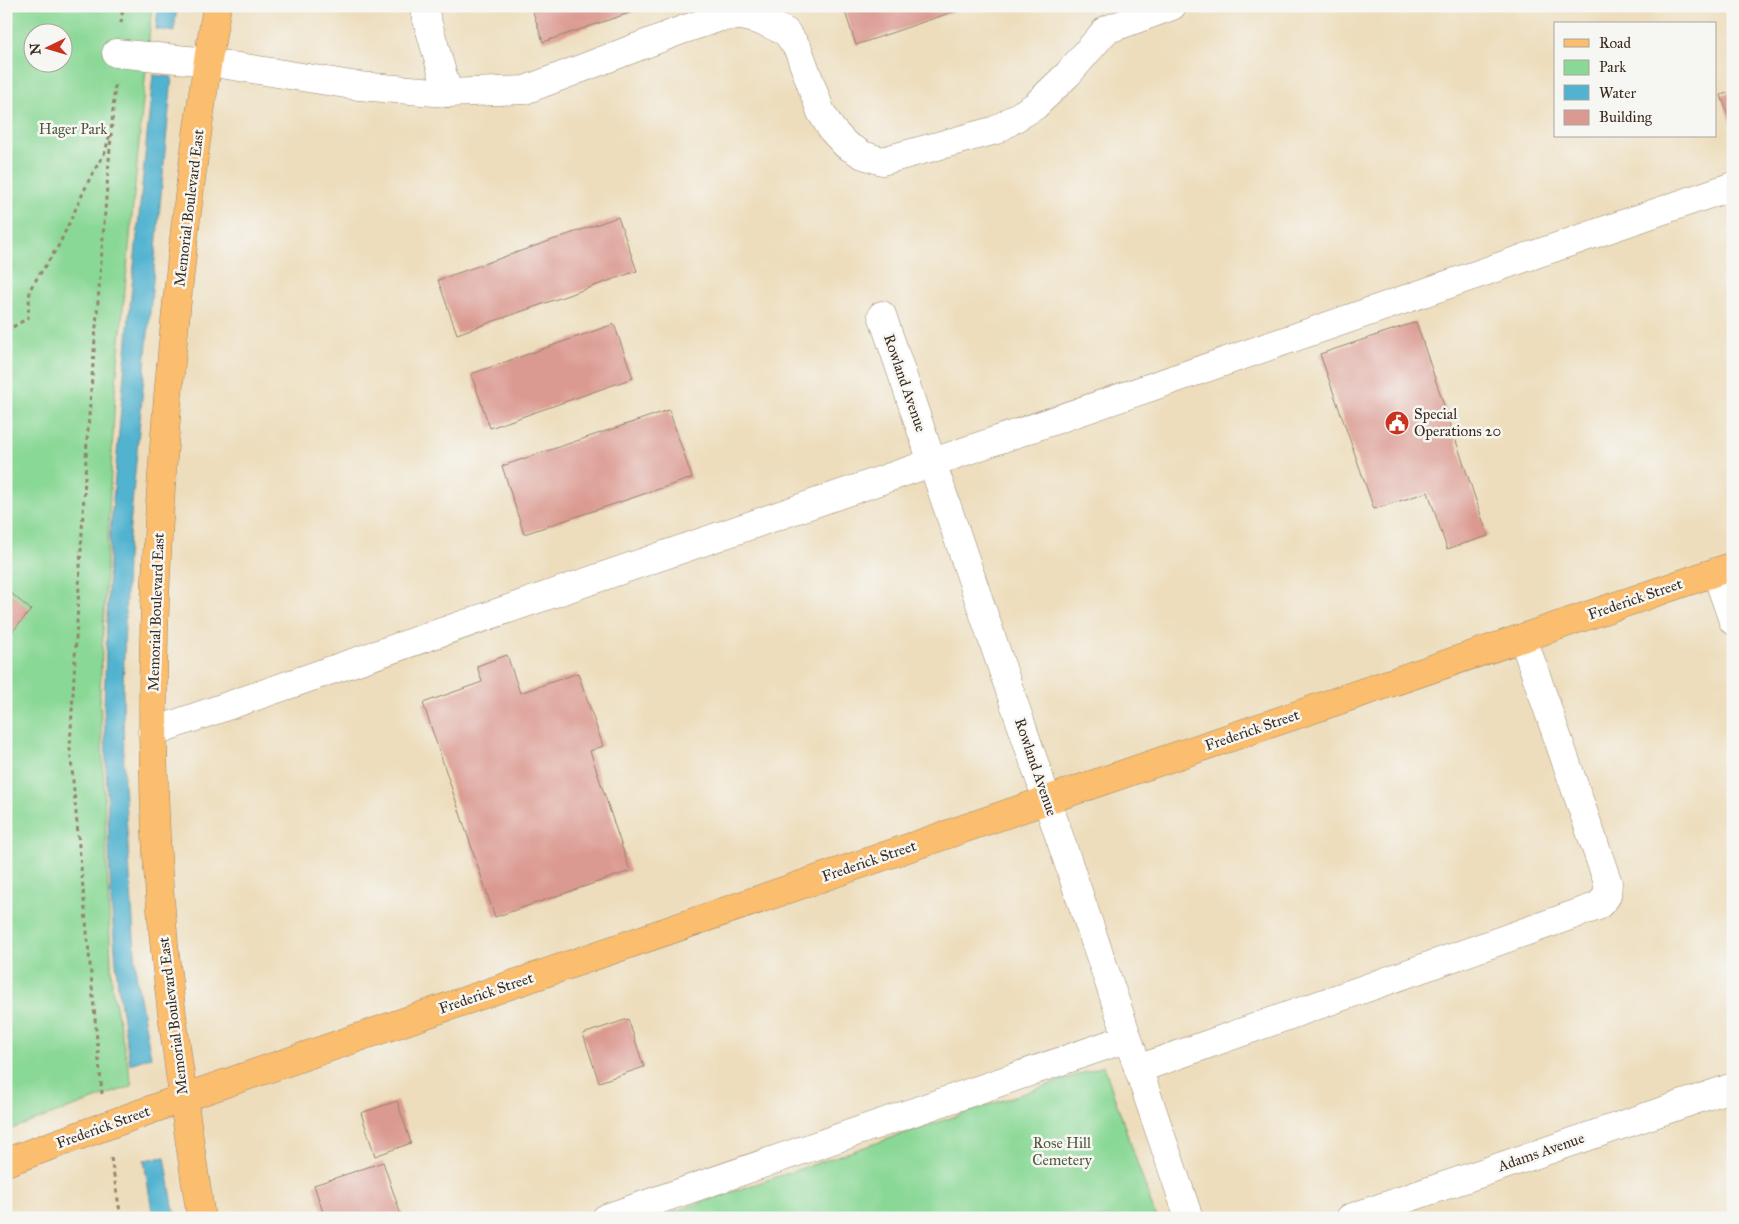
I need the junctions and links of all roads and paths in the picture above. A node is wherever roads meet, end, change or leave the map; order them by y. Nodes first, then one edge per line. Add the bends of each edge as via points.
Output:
1 (123, 6) edge
2 (217, 6) edge
3 (423, 6) edge
4 (1172, 6) edge
5 (116, 53) junction
6 (208, 62) junction
7 (448, 93) junction
8 (112, 127) junction
9 (1733, 186) edge
10 (882, 315) dead end
11 (6, 331) edge
12 (932, 461) junction
13 (1724, 569) edge
14 (1733, 621) edge
15 (1523, 638) junction
16 (152, 732) junction
17 (1047, 800) junction
18 (1128, 1038) junction
19 (1138, 1068) junction
20 (1733, 1087) edge
21 (183, 1098) junction
22 (105, 1127) junction
23 (6, 1162) edge
24 (121, 1218) edge
25 (200, 1218) edge
26 (606, 1218) edge
27 (1189, 1218) edge
28 (1350, 1218) edge

1 - 5 path
2 - 6 main road, Memorial Boulevard East
3 - 7 street
4 - 7 street via 1106,30 1035,106 996,130 882,161 846,145 832,130 821,112 798,49 786,32 743,16 721,17 682,30 525,90
5 - 6 street
5 - 8 path
6 - 7 street via 358,86
6 - 16 main road, Memorial Boulevard East via 181,255 162,451
8 - 11 path via 105,152 59,245 30,289 28,318
8 - 22 path via 88,442 70,748
9 - 12 street
10 - 12 street, Rowland Avenue
12 - 16 street
12 - 17 street, Rowland Avenue
13 - 14 street
13 - 15 main road, Frederick Street
15 - 17 main road, Frederick Street
15 - 19 street via 1608,883 1607,896 1598,906
16 - 21 main road, Memorial Boulevard East via 164,943
17 - 18 street, Rowland Avenue
17 - 21 main road, Frederick Street
18 - 19 street, Rowland Avenue
18 - 26 street
19 - 27 street, Rowland Avenue
20 - 28 street, Adams Avenue
21 - 22 main road, Frederick Street
21 - 25 main road, Memorial Boulevard East
22 - 23 main road, Frederick Street
22 - 24 path

